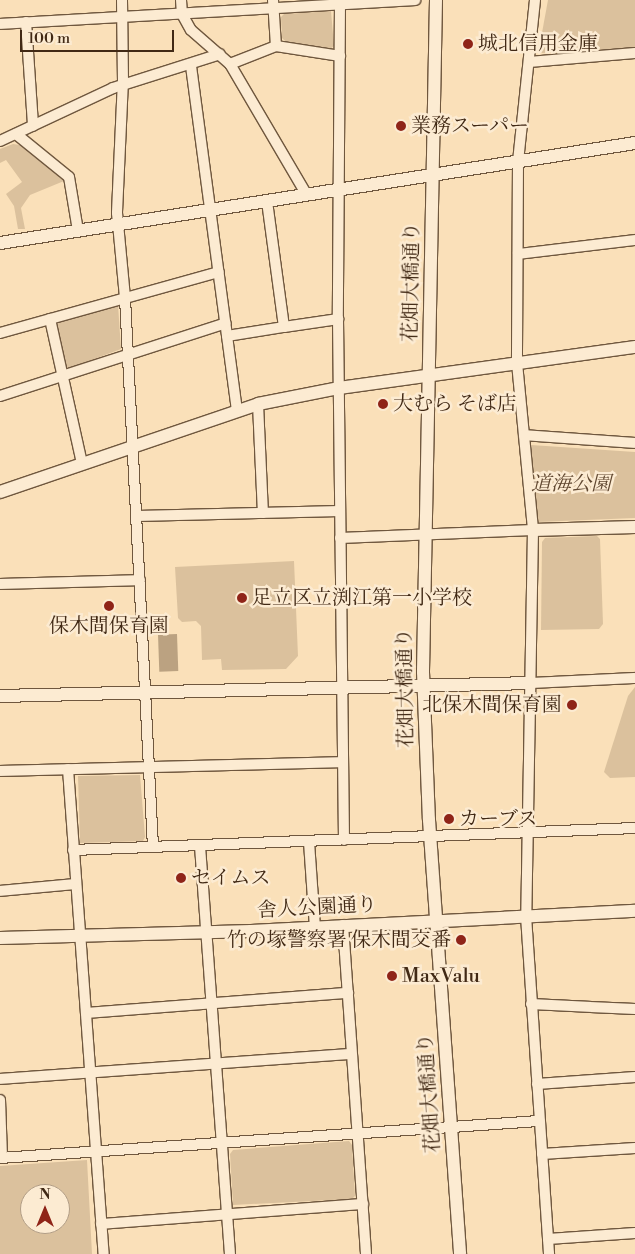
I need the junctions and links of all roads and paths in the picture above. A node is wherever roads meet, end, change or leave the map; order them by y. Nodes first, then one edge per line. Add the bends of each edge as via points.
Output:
1 (122, 0) edge
2 (181, 0) edge
3 (416, 0) edge
4 (436, 0) edge
5 (535, 0) edge
6 (340, 3) junction
7 (274, 4) edge
8 (182, 14) junction
9 (122, 16) junction
10 (26, 22) junction
11 (0, 24) edge
12 (276, 46) junction
13 (635, 53) edge
14 (220, 54) junction
15 (340, 56) junction
16 (529, 62) junction
17 (230, 64) junction
18 (190, 66) junction
19 (122, 85) junction
20 (33, 126) junction
21 (16, 134) junction
22 (0, 141) edge
23 (635, 143) edge
24 (518, 162) junction
25 (433, 175) junction
26 (338, 189) junction
27 (307, 195) junction
28 (267, 202) junction
29 (210, 210) junction
30 (119, 224) junction
31 (78, 230) junction
32 (635, 240) edge
33 (0, 243) edge
34 (518, 254) junction
35 (219, 272) junction
36 (125, 298) junction
37 (50, 319) junction
38 (338, 319) junction
39 (226, 322) junction
40 (284, 327) junction
41 (0, 333) edge
42 (227, 336) junction
43 (635, 347) edge
44 (127, 353) junction
45 (517, 363) junction
46 (62, 375) junction
47 (428, 376) junction
48 (339, 388) junction
49 (0, 396) edge
50 (258, 404) junction
51 (237, 409) junction
52 (524, 435) junction
53 (635, 442) edge
54 (132, 444) junction
55 (82, 463) junction
56 (0, 492) edge
57 (340, 511) junction
58 (263, 513) junction
59 (137, 516) junction
60 (635, 527) edge
61 (533, 530) junction
62 (425, 533) junction
63 (340, 538) junction
64 (140, 580) junction
65 (0, 584) edge
66 (635, 678) edge
67 (531, 683) junction
68 (423, 685) junction
69 (342, 687) junction
70 (146, 692) junction
71 (0, 696) edge
72 (342, 762) junction
73 (150, 767) junction
74 (68, 769) junction
75 (0, 771) edge
76 (635, 828) edge
77 (528, 832) junction
78 (430, 837) junction
79 (344, 840) junction
80 (309, 842) junction
81 (200, 846) junction
82 (153, 848) junction
83 (73, 850) junction
84 (76, 884) junction
85 (0, 891) edge
86 (635, 910) edge
87 (526, 916) junction
88 (436, 921) junction
89 (343, 925) junction
90 (315, 927) junction
91 (206, 932) junction
92 (80, 936) junction
93 (0, 938) edge
94 (348, 994) junction
95 (211, 1003) junction
96 (531, 1004) junction
97 (635, 1010) edge
98 (86, 1013) junction
99 (351, 1054) junction
100 (215, 1064) junction
101 (91, 1073) junction
102 (635, 1077) edge
103 (0, 1079) edge
104 (537, 1084) junction
105 (0, 1100) edge
106 (540, 1121) junction
107 (451, 1128) junction
108 (358, 1134) junction
109 (222, 1144) junction
110 (635, 1148) edge
111 (96, 1152) junction
112 (542, 1154) junction
113 (1, 1158) edge
114 (363, 1204) junction
115 (227, 1213) junction
116 (101, 1224) junction
117 (635, 1233) edge
118 (548, 1239) junction
119 (104, 1254) edge
120 (230, 1254) edge
121 (366, 1254) edge
122 (460, 1254) edge
123 (549, 1254) edge

1 - 9 street
2 - 8 street
3 - 6 street
4 - 25 street, 花畑大橋通り
5 - 16 street
6 - 7 street
6 - 15 street
7 - 8 street
7 - 12 street
8 - 9 street
8 - 14 street via 191,30
9 - 10 street
9 - 19 street
10 - 11 street
10 - 20 street
12 - 15 street
12 - 17 street
13 - 16 street
14 - 17 street
14 - 18 street
15 - 26 street
16 - 24 street
17 - 27 street
18 - 19 street
18 - 29 street
19 - 20 street
19 - 30 street
20 - 21 street
21 - 22 street
21 - 31 street via 68,177
23 - 24 street
24 - 25 street
24 - 34 street
25 - 26 street
25 - 47 street, 花畑大橋通り
26 - 27 street
26 - 38 street
27 - 28 street
28 - 29 street
28 - 40 street
29 - 30 street
29 - 35 street
30 - 31 street
30 - 36 street
31 - 33 street
32 - 34 street
34 - 45 street
35 - 36 street
35 - 39 street
36 - 37 street
36 - 44 street
37 - 41 street
37 - 46 street
38 - 40 street
38 - 48 street
39 - 42 street
39 - 44 street
40 - 42 street
42 - 51 street
43 - 45 street
44 - 46 street
44 - 54 street
45 - 47 street
45 - 52 street
46 - 49 street
46 - 55 street
47 - 48 street
47 - 62 street, 花畑大橋通り
48 - 50 street
48 - 57 street
50 - 51 street
50 - 58 street
51 - 54 street
52 - 53 street
52 - 61 street
54 - 55 street
54 - 59 street
55 - 56 street
57 - 58 street
57 - 63 street
58 - 59 street
59 - 64 street
60 - 61 street
61 - 62 street
61 - 67 street
62 - 63 street
62 - 68 street, 花畑大橋通り
63 - 69 street
64 - 65 street
64 - 70 street
66 - 67 street
67 - 68 street
67 - 77 street
68 - 69 street
68 - 78 street, 花畑大橋通り
69 - 70 street
69 - 72 street
70 - 71 street
70 - 73 street
72 - 73 street
72 - 79 street
73 - 74 street
73 - 82 street
74 - 75 street
74 - 83 street
76 - 77 street
77 - 78 street
77 - 87 street
78 - 79 street
78 - 88 street, 花畑大橋通り
79 - 80 street
80 - 81 street
80 - 90 street
81 - 82 street
81 - 91 street
82 - 83 street
83 - 84 street
84 - 85 street
84 - 92 street
86 - 87 street, 舎人公園通り
87 - 88 street, 舎人公園通り
87 - 96 street
88 - 89 street, 舎人公園通り
88 - 107 street, 花畑大橋通り
89 - 90 street, 舎人公園通り
89 - 94 street
90 - 91 street, 舎人公園通り
91 - 92 street, 舎人公園通り
91 - 95 street
92 - 93 street, 舎人公園通り
92 - 98 street
94 - 95 street
94 - 99 street
95 - 98 street
95 - 100 street
96 - 97 street
96 - 104 street
98 - 101 street
99 - 100 street
99 - 108 street
100 - 101 street
100 - 109 street
101 - 103 street
101 - 111 street
102 - 104 street
104 - 106 street
105 - 113 street
106 - 107 street
106 - 112 street
107 - 108 street
107 - 122 street, 花畑大橋通り
108 - 109 street
108 - 114 street
109 - 111 street
109 - 115 street
110 - 112 street
111 - 113 street
111 - 116 street
112 - 118 street
114 - 115 street
114 - 121 street
115 - 116 street
115 - 120 street
116 - 119 street
117 - 118 street
118 - 123 street

